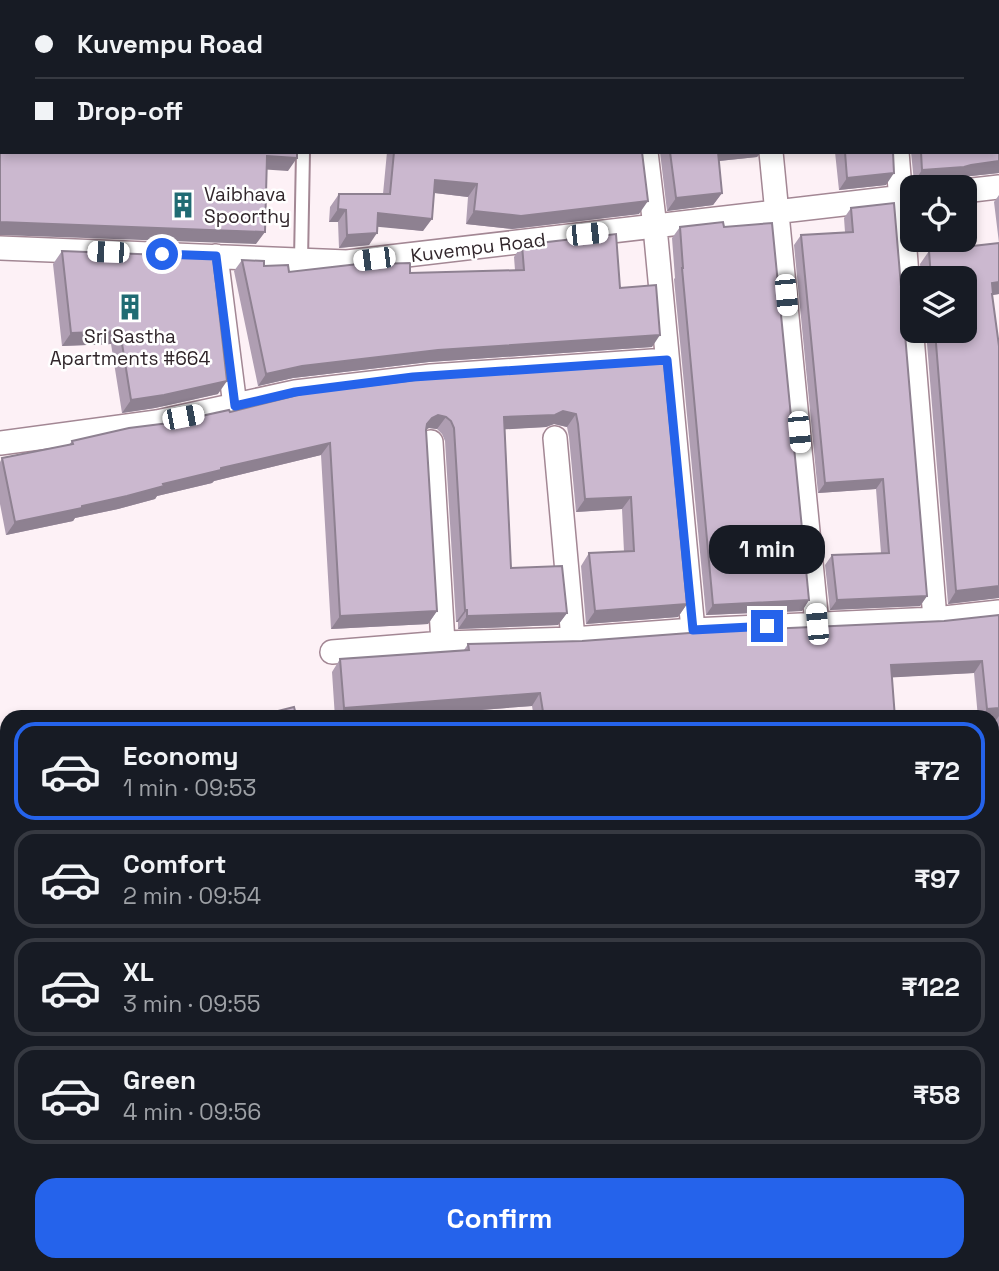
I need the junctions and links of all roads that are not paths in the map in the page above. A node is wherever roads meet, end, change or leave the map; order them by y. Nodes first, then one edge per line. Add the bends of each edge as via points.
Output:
1 (303, 154) edge
2 (646, 154) edge
3 (771, 154) edge
4 (897, 154) edge
5 (902, 175) edge
6 (999, 187) edge
7 (977, 190) edge
8 (900, 198) edge
9 (778, 212) junction
10 (655, 227) junction
11 (0, 248) edge
12 (910, 252) edge
13 (216, 256) junction
14 (301, 260) junction
15 (667, 360) junction
16 (235, 406) junction
17 (555, 438) dead end
18 (431, 442) dead end
19 (0, 443) edge
20 (999, 612) edge
21 (935, 619) junction
22 (817, 624) junction
23 (693, 630) junction
24 (573, 639) junction
25 (443, 643) junction
26 (332, 652) dead end

1 - 14 lane
2 - 10 street
3 - 9 street
4 - 5 street
6 - 7 street
8 - 9 street, Kuvempu Road
9 - 10 street, Kuvempu Road
9 - 22 street
10 - 14 street, Kuvempu Road via 347,262
10 - 15 street
11 - 13 street, Kuvempu Road
12 - 21 street
13 - 14 street, Kuvempu Road
13 - 16 street
15 - 16 street via 413,377 295,392
15 - 23 street
16 - 19 street via 157,422
17 - 24 street
18 - 25 street
20 - 21 street
21 - 22 street
22 - 23 street
23 - 24 street
24 - 25 street
25 - 26 street

